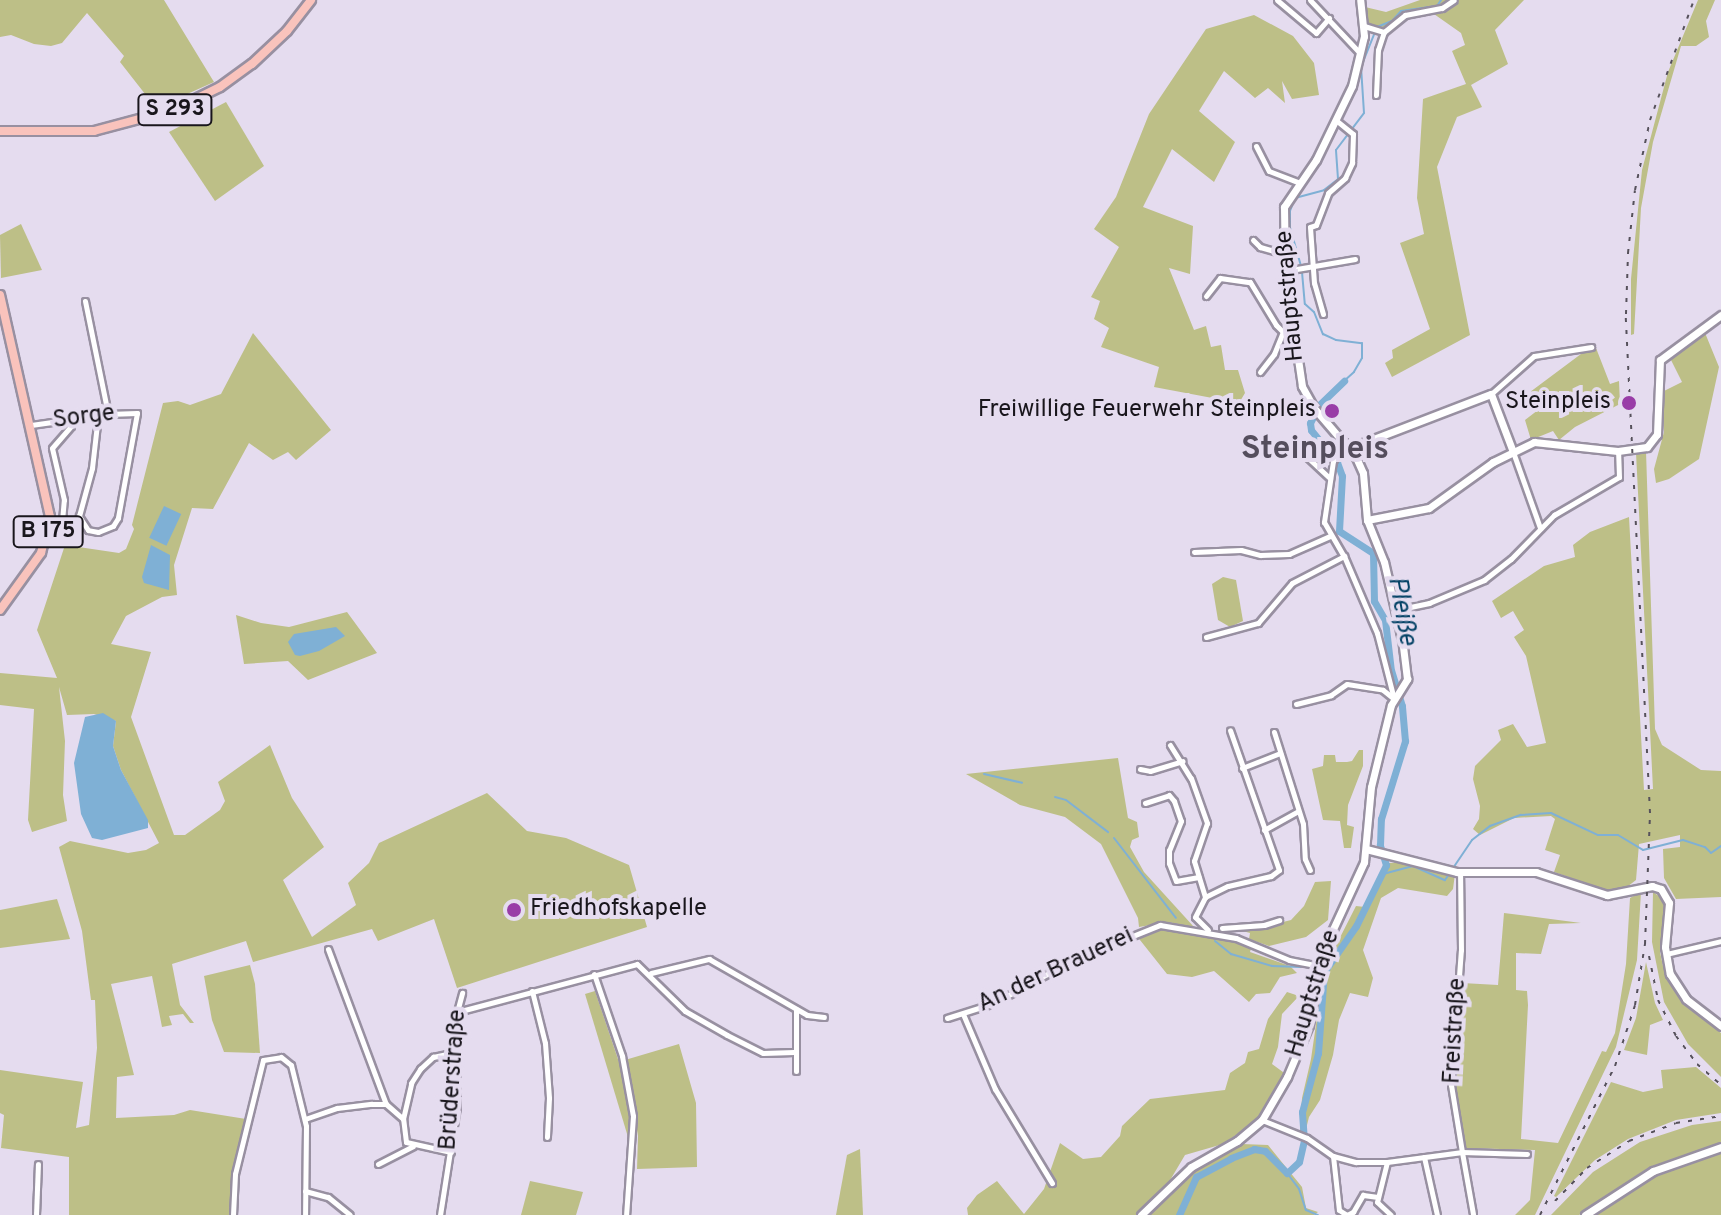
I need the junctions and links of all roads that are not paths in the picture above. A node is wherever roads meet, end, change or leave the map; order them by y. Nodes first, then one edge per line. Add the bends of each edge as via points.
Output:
1 (311, 0) edge
2 (1277, 0) edge
3 (1310, 0) edge
4 (1360, 0) edge
5 (1444, 0) edge
6 (1454, 0) edge
7 (1442, 8) junction
8 (1329, 18) junction
9 (1368, 27) junction
10 (1384, 32) junction
11 (1359, 52) junction
12 (1376, 95) dead end
13 (1336, 120) junction
14 (0, 131) edge
15 (1256, 146) dead end
16 (1301, 184) junction
17 (1253, 240) dead end
18 (1285, 254) junction
19 (1355, 259) dead end
20 (1312, 268) junction
21 (1285, 271) junction
22 (0, 295) edge
23 (1206, 296) dead end
24 (85, 301) dead end
25 (1323, 314) dead end
26 (1721, 315) edge
27 (1287, 332) junction
28 (1591, 347) dead end
29 (1260, 372) dead end
30 (1491, 394) junction
31 (108, 414) junction
32 (98, 415) junction
33 (70, 418) junction
34 (31, 425) junction
35 (1350, 445) junction
36 (1618, 451) junction
37 (1513, 452) junction
38 (1306, 456) dead end
39 (1330, 478) junction
40 (1367, 520) junction
41 (62, 521) dead end
42 (1540, 528) junction
43 (1330, 536) junction
44 (1194, 552) dead end
45 (1344, 556) junction
46 (0, 610) edge
47 (1395, 610) junction
48 (1206, 637) dead end
49 (1398, 696) junction
50 (1296, 704) dead end
51 (1230, 730) dead end
52 (1274, 732) dead end
53 (1170, 745) dead end
54 (1280, 753) junction
55 (1182, 761) junction
56 (1242, 768) junction
57 (1140, 769) dead end
58 (1145, 803) dead end
59 (1298, 810) junction
60 (1264, 830) junction
61 (1366, 849) junction
62 (1310, 870) dead end
63 (1456, 872) junction
64 (1199, 877) junction
65 (1205, 897) junction
66 (1279, 920) dead end
67 (1212, 933) junction
68 (1223, 935) junction
69 (1721, 941) edge
70 (328, 949) dead end
71 (1665, 955) junction
72 (1319, 966) junction
73 (650, 973) junction
74 (594, 974) junction
75 (532, 991) junction
76 (462, 993) dead end
77 (796, 1009) junction
78 (457, 1012) junction
79 (963, 1014) junction
80 (1721, 1015) edge
81 (824, 1017) dead end
82 (947, 1018) dead end
83 (1711, 1020) junction
84 (1721, 1026) edge
85 (457, 1052) junction
86 (794, 1052) junction
87 (796, 1071) dead end
88 (386, 1104) junction
89 (305, 1119) junction
90 (403, 1119) junction
91 (1262, 1120) junction
92 (547, 1137) dead end
93 (413, 1146) junction
94 (1721, 1147) edge
95 (451, 1152) junction
96 (1462, 1152) junction
97 (1527, 1154) dead end
98 (1333, 1156) junction
99 (1424, 1157) junction
100 (1387, 1162) junction
101 (38, 1164) dead end
102 (378, 1164) dead end
103 (1052, 1183) dead end
104 (305, 1191) junction
105 (1378, 1197) junction
106 (1473, 1214) edge
107 (36, 1215) edge
108 (233, 1215) edge
109 (305, 1215) edge
110 (350, 1215) edge
111 (440, 1215) edge
112 (626, 1215) edge
113 (1141, 1215) edge
114 (1391, 1215) edge
115 (1437, 1215) edge
116 (1585, 1215) edge

1 - 14 main road, S 293 via 252,64 173,110 94,131
2 - 8 street via 1316,33
3 - 8 street
4 - 9 main road, Hauptstraße
5 - 7 street
6 - 7 street
7 - 10 street via 1405,15
8 - 11 street
9 - 10 street
9 - 11 main road, Hauptstraße
10 - 12 street
11 - 13 main road, Hauptstraße via 1352,86
13 - 16 main road, Hauptstraße
13 - 20 street via 1348,131 1350,171 1328,193 1316,225 1310,227
15 - 16 street via 1269,171
16 - 18 main road, Hauptstraße via 1284,207
17 - 18 street
18 - 21 main road, Hauptstraße
19 - 20 street
20 - 21 street
20 - 25 street
21 - 27 main road, Hauptstraße
22 - 34 main road, B 175
23 - 27 street via 1220,278 1250,282
24 - 31 street
26 - 36 main road via 1660,360 1657,434 1651,444
27 - 29 street
27 - 35 main road, Hauptstraße via 1302,386 1316,410
28 - 30 street via 1534,356
30 - 35 main road
30 - 37 main road
31 - 32 street, Sorge
31 - 32 street, Sorge via 137,413 118,518 98,532 88,530 79,516
32 - 33 street, Sorge
33 - 34 street, Sorge
33 - 41 street via 71,426 52,448 64,500
34 - 46 main road, B 175 via 48,499 48,533 36,560
35 - 39 street via 1335,453
35 - 40 main road, Hauptstraße via 1363,473
36 - 37 main road via 1534,442
36 - 42 street via 1619,477 1583,495
37 - 40 main road via 1429,508
37 - 42 street
38 - 39 street
39 - 43 street via 1324,522
40 - 47 main road, Hauptstraße
42 - 47 street via 1511,559 1476,584
43 - 44 street via 1289,554
43 - 45 street
45 - 48 street via 1292,583 1258,623
45 - 49 street
47 - 49 main road, Hauptstraße via 1407,666
49 - 50 street via 1347,684 1331,695
49 - 61 main road, Hauptstraße via 1367,804
51 - 56 street
52 - 54 street
53 - 55 street
54 - 56 street
54 - 59 street
55 - 57 street
55 - 64 street via 1207,823 1195,852
56 - 60 street
58 - 64 street via 1169,795 1174,801 1181,821 1169,863 1176,881
59 - 60 street
59 - 62 street
60 - 65 street via 1279,864 1276,874
61 - 63 main road
61 - 72 main road, Hauptstraße via 1360,875
63 - 71 main road via 1526,870 1607,895 1652,886 1664,892 1669,903
63 - 96 street, Freistraße via 1461,950 1451,1085
64 - 65 street
65 - 67 street via 1195,917
66 - 68 street via 1224,928
67 - 68 street, An der Brauerei
67 - 79 street, An der Brauerei via 1175,925 1146,928
68 - 72 street, An der Brauerei
69 - 71 street
70 - 88 street
71 - 83 main road via 1676,986
72 - 91 main road, Hauptstraße via 1301,1049
73 - 74 street via 632,964
73 - 77 street via 709,959
73 - 86 street via 685,1011 727,1035 763,1053
74 - 75 street
74 - 112 street via 622,1056 633,1116
75 - 78 street
75 - 92 street via 545,1043
76 - 78 street, Brüderstraße
77 - 81 street
77 - 86 street
78 - 85 street, Brüderstraße
79 - 82 street, An der Brauerei
79 - 103 street via 995,1089
80 - 83 street
83 - 84 main road
85 - 90 street via 433,1057 420,1069 411,1083
85 - 95 street, Brüderstraße
86 - 87 street
88 - 89 street via 337,1108
88 - 90 street
89 - 104 street
89 - 108 street via 291,1065 281,1057 263,1060 235,1174
90 - 93 street via 404,1138
91 - 98 street via 1307,1138
91 - 113 main road, Hauptstraße via 1191,1167
93 - 95 street
93 - 102 street
94 - 116 main road via 1653,1171
95 - 111 street, Brüderstraße
96 - 97 street
96 - 99 street
96 - 106 street, Freistraße
98 - 100 street
98 - 105 street via 1339,1210 1347,1215 1363,1195
99 - 100 street
99 - 115 street
100 - 105 street
101 - 107 street
104 - 109 street
104 - 110 street via 328,1197
105 - 114 street

